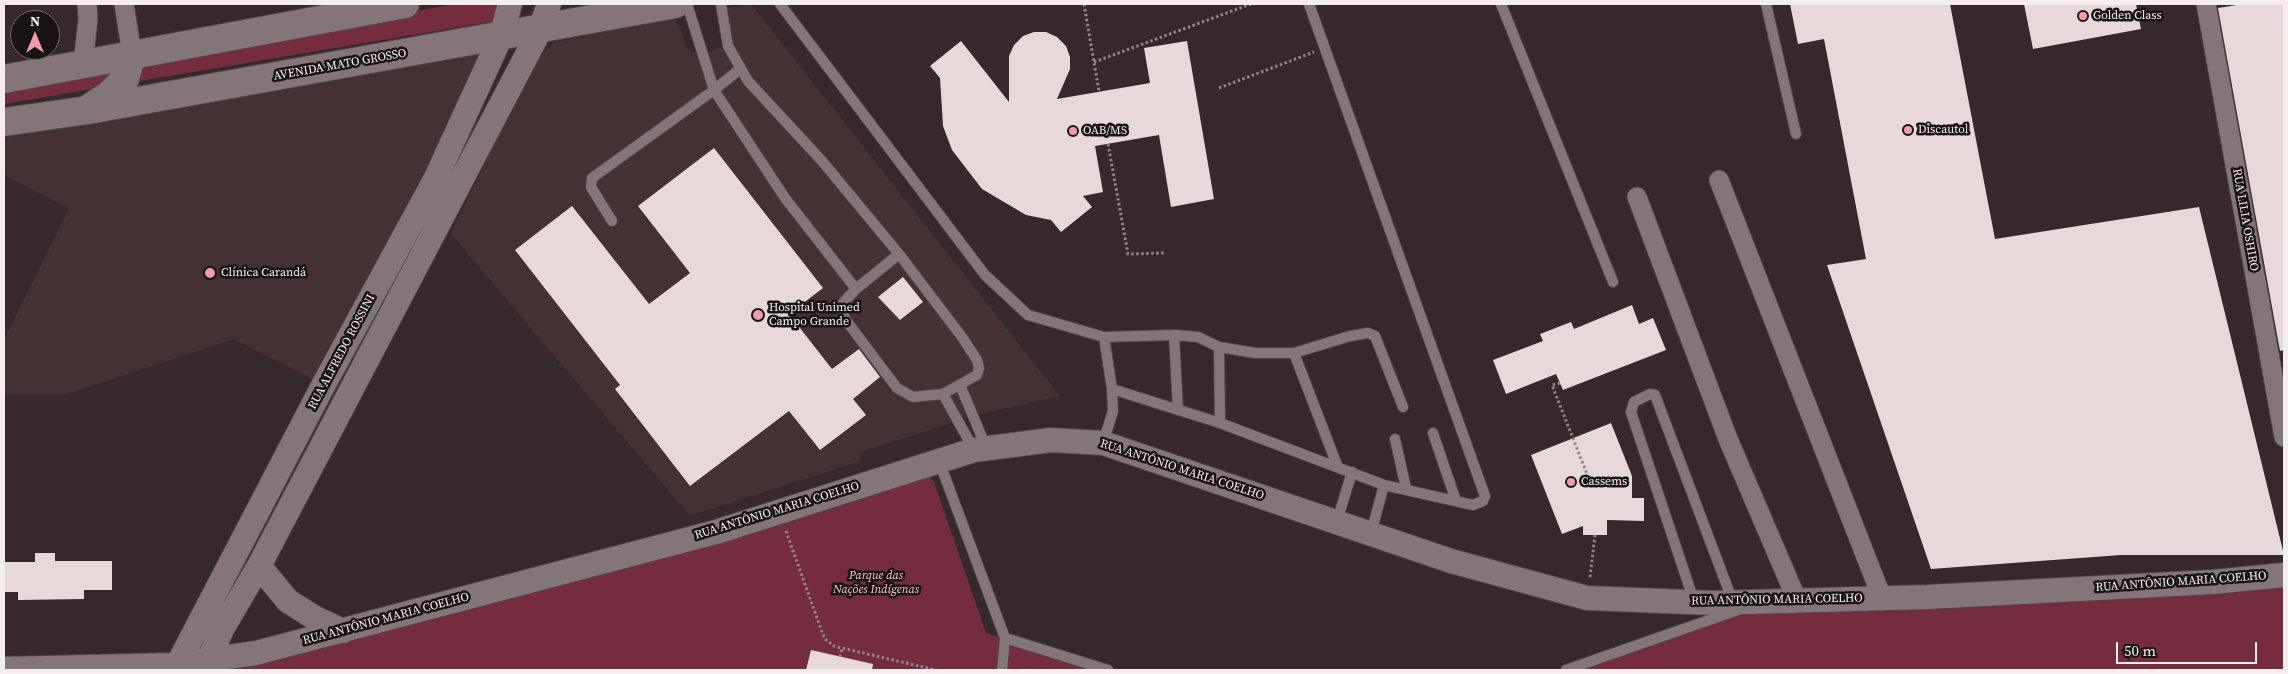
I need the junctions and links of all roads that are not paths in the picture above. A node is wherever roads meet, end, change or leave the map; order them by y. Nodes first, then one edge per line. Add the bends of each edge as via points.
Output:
1 (87, 4) edge
2 (124, 4) edge
3 (405, 4) edge
4 (510, 4) edge
5 (550, 4) edge
6 (675, 4) edge
7 (687, 4) edge
8 (720, 4) edge
9 (780, 4) edge
10 (1309, 4) edge
11 (1501, 4) edge
12 (1766, 4) edge
13 (2206, 4) edge
14 (540, 30) junction
15 (502, 36) junction
16 (132, 54) junction
17 (83, 64) junction
18 (740, 69) junction
19 (4, 79) edge
20 (714, 90) junction
21 (88, 110) junction
22 (4, 122) edge
23 (1796, 134) dead end
24 (1719, 180) dead end
25 (1637, 197) dead end
26 (612, 221) dead end
27 (899, 254) junction
28 (1613, 282) dead end
29 (856, 289) junction
30 (1174, 335) junction
31 (1104, 337) junction
32 (1219, 347) junction
33 (1294, 353) junction
34 (960, 385) junction
35 (1112, 388) junction
36 (943, 394) junction
37 (1403, 407) dead end
38 (1178, 410) junction
39 (1220, 423) junction
40 (1433, 433) dead end
41 (2284, 437) edge
42 (1395, 439) dead end
43 (1103, 443) junction
44 (980, 448) junction
45 (939, 460) junction
46 (1336, 466) junction
47 (1352, 472) junction
48 (1384, 485) junction
49 (1406, 488) junction
50 (1456, 501) junction
51 (1337, 521) junction
52 (1371, 533) junction
53 (259, 566) junction
54 (2284, 575) edge
55 (1882, 598) junction
56 (1797, 600) junction
57 (1694, 601) junction
58 (1762, 601) junction
59 (1733, 602) junction
60 (343, 631) junction
61 (1006, 638) junction
62 (209, 659) junction
63 (178, 664) junction
64 (4, 669) edge
65 (1002, 670) edge
66 (1108, 670) edge
67 (1569, 670) edge

1 - 17 street
2 - 16 street
3 - 16 main road
4 - 15 street, RUA ALFREDO ROSSINI
5 - 14 street
6 - 14 main road, AVENIDA MATO GROSSO
7 - 20 lane
8 - 18 lane via 728,46
9 - 31 lane via 985,275 1028,315
10 - 50 lane via 1485,496 1480,504
11 - 28 lane
12 - 23 lane
13 - 41 street, RUA LILIA OSHIRO
14 - 15 main road, AVENIDA MATO GROSSO
14 - 53 street
15 - 21 main road, AVENIDA MATO GROSSO
15 - 63 street, RUA ALFREDO ROSSINI via 436,178
16 - 17 main road
16 - 21 main road via 125,79
17 - 19 main road
18 - 20 lane
18 - 27 lane
20 - 26 lane via 592,178 591,187
20 - 29 lane via 785,198
21 - 22 main road, AVENIDA MATO GROSSO
24 - 55 street
25 - 56 street via 1728,439
27 - 29 lane
27 - 34 lane via 977,360 979,368 976,375
29 - 36 lane via 843,302 846,319 897,388 913,397
30 - 31 lane
30 - 32 lane via 1198,337
30 - 38 lane
31 - 35 lane
32 - 33 lane via 1256,353
32 - 39 lane
33 - 37 lane via 1350,336 1368,333 1375,336
33 - 46 lane
34 - 36 lane
34 - 44 lane
35 - 38 lane
35 - 43 lane via 1113,412
36 - 44 lane
38 - 39 lane
39 - 46 lane
40 - 50 lane
42 - 49 lane
43 - 44 street, RUA ANTÔNIO MARIA COELHO via 1051,440
43 - 51 street, RUA ANTÔNIO MARIA COELHO
44 - 45 street, RUA ANTÔNIO MARIA COELHO
45 - 60 street, RUA ANTÔNIO MARIA COELHO via 706,534
45 - 61 lane
46 - 47 lane
47 - 48 lane
47 - 51 lane
48 - 49 lane
48 - 52 lane
49 - 50 lane
51 - 52 street, RUA ANTÔNIO MARIA COELHO
52 - 57 street, RUA ANTÔNIO MARIA COELHO via 1451,561 1587,598
53 - 60 street via 288,601
53 - 62 street via 222,629
54 - 55 street, RUA ANTÔNIO MARIA COELHO via 2213,582
55 - 56 street, RUA ANTÔNIO MARIA COELHO
56 - 58 street, RUA ANTÔNIO MARIA COELHO
57 - 59 street, RUA ANTÔNIO MARIA COELHO
57 - 59 lane via 1631,412 1634,402 1650,394 1655,395
58 - 59 street, RUA ANTÔNIO MARIA COELHO
58 - 67 lane
60 - 62 street, RUA ANTÔNIO MARIA COELHO via 256,653
61 - 65 lane
61 - 66 lane
62 - 63 street, RUA ANTÔNIO MARIA COELHO
63 - 64 street, RUA ANTÔNIO MARIA COELHO via 127,668

